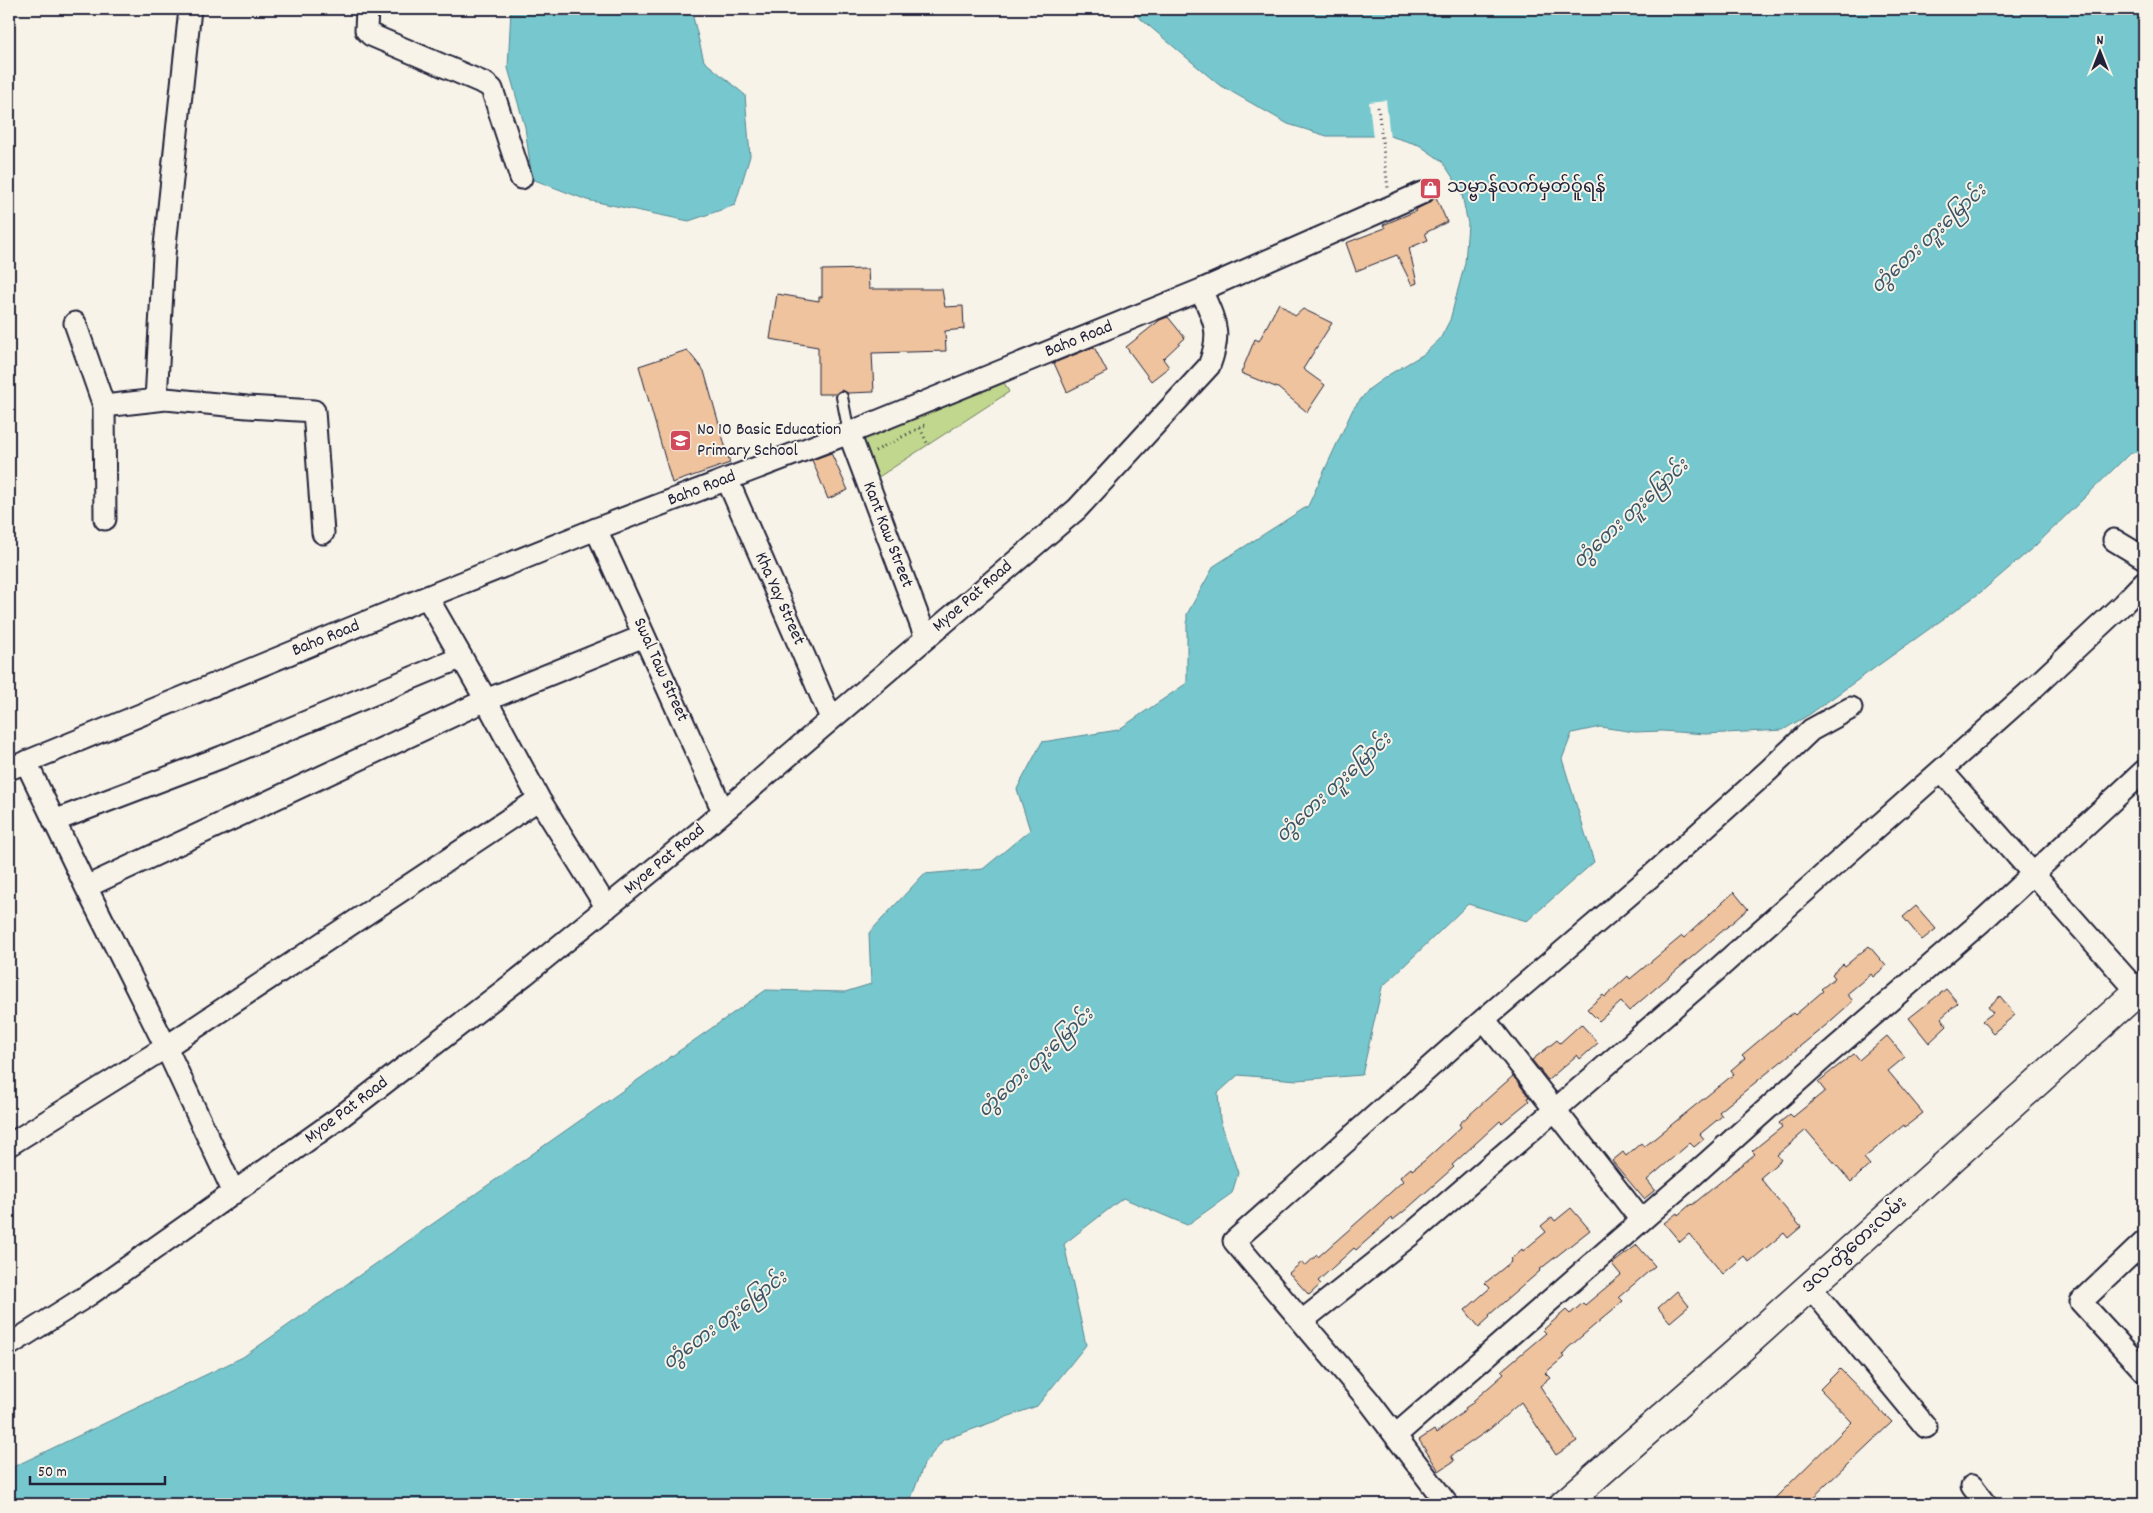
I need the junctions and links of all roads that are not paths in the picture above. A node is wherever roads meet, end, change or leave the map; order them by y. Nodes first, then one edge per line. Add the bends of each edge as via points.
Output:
1 (190, 9) edge
2 (367, 9) edge
3 (521, 178) dead end
4 (1422, 194) dead end
5 (1201, 290) junction
6 (75, 323) dead end
7 (842, 397) dead end
8 (156, 400) junction
9 (104, 406) junction
10 (849, 433) junction
11 (727, 479) junction
12 (105, 519) dead end
13 (596, 529) junction
14 (323, 533) dead end
15 (2114, 540) dead end
16 (2144, 558) edge
17 (2144, 582) edge
18 (427, 597) junction
19 (644, 636) junction
20 (926, 638) junction
21 (460, 658) junction
22 (486, 700) junction
23 (1852, 708) dead end
24 (831, 718) junction
25 (17, 766) edge
26 (1942, 771) junction
27 (2144, 771) edge
28 (539, 799) junction
29 (723, 811) junction
30 (54, 821) junction
31 (2033, 873) junction
32 (86, 887) junction
33 (606, 908) junction
34 (2141, 989) edge
35 (1484, 1019) junction
36 (166, 1047) junction
37 (1555, 1109) junction
38 (9, 1145) edge
39 (234, 1193) junction
40 (1641, 1220) junction
41 (2144, 1242) edge
42 (1810, 1287) junction
43 (1302, 1321) junction
44 (9, 1345) edge
45 (2144, 1371) edge
46 (1926, 1427) dead end
47 (1396, 1435) junction
48 (1972, 1486) dead end
49 (1447, 1504) edge
50 (1564, 1504) edge
51 (1986, 1504) edge

1 - 8 street via 164,256
2 - 3 street via 366,30 371,35 492,89
4 - 5 street, Baho Road
5 - 10 street, Baho Road
5 - 20 street, Myoe Pat Road via 1216,326 1216,347 1210,366 1077,509
6 - 9 street
7 - 10 lane
8 - 9 street
8 - 14 street via 314,410
9 - 12 street
10 - 11 street, Baho Road
10 - 20 street, Kant Kaw Street
11 - 13 street, Baho Road
11 - 24 street, Kha Yay Street
13 - 18 street, Baho Road
13 - 19 street, Swal Taw Street
15 - 16 street
17 - 26 street
18 - 21 street
18 - 25 street, Baho Road
19 - 22 street
19 - 29 street, Swal Taw Street
20 - 24 street, Myoe Pat Road
21 - 22 street
21 - 30 street via 222,757
22 - 28 street
22 - 32 street
23 - 35 street via 1811,730 1664,864
24 - 29 street, Myoe Pat Road
25 - 30 street
26 - 31 street
26 - 37 street
27 - 31 street
28 - 33 street
28 - 36 street
29 - 33 street, Myoe Pat Road
30 - 32 street
31 - 34 street
31 - 40 street
32 - 36 street
33 - 39 street, Myoe Pat Road via 339,1118
34 - 42 main road, ဒလ-တွံတေးလမ်း
35 - 37 street
35 - 43 street via 1234,1241
36 - 38 street
36 - 39 street
37 - 40 street
37 - 43 street via 1408,1236
39 - 44 street, Myoe Pat Road via 90,1294
40 - 47 street
41 - 45 street via 2081,1302
42 - 46 street
42 - 50 main road, ဒလ-တွံတေးလမ်း
43 - 47 street
47 - 49 street
48 - 51 street

